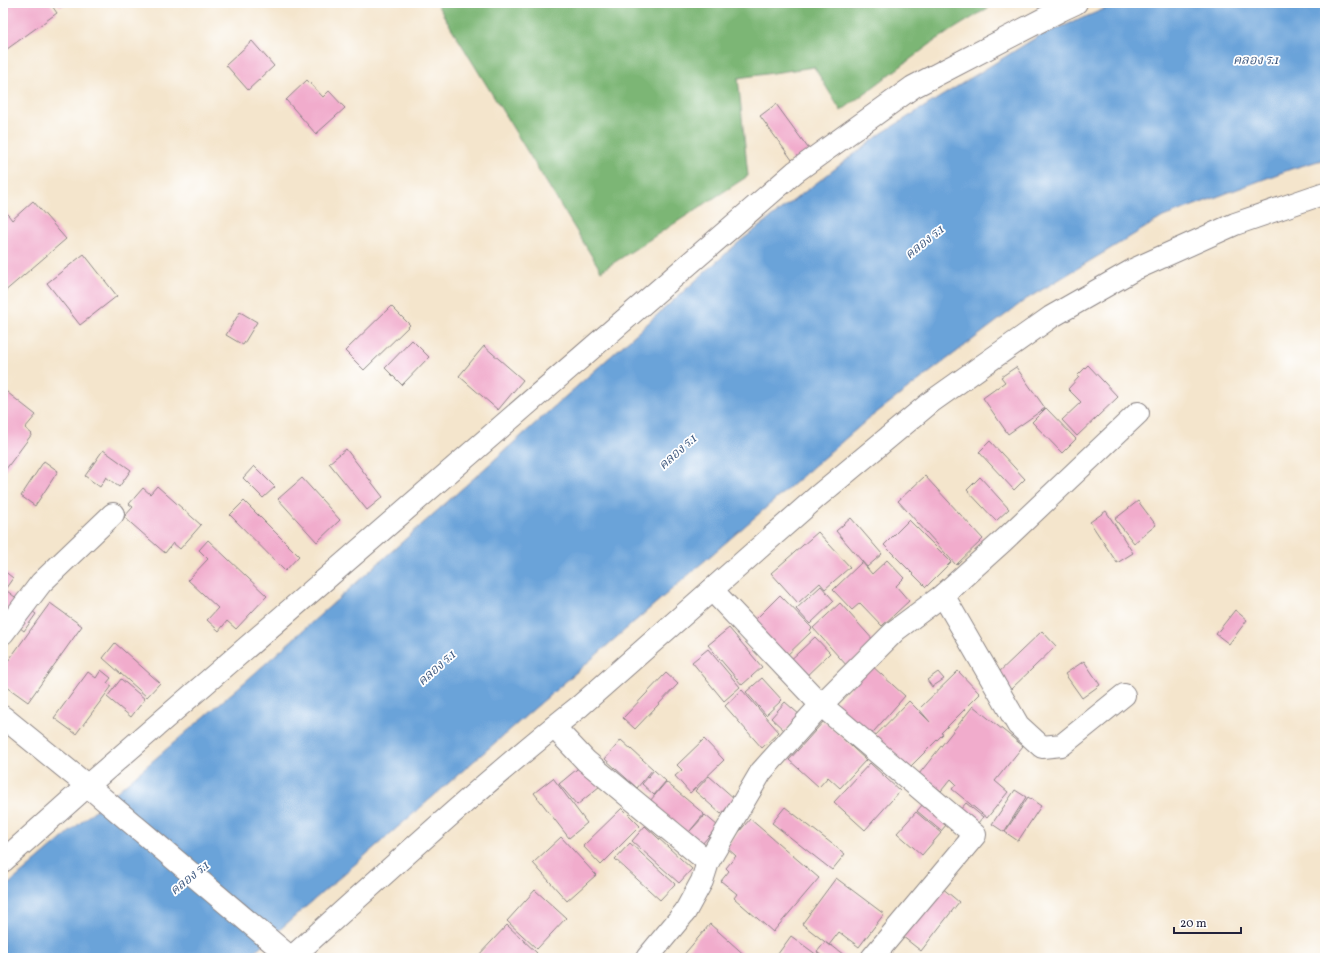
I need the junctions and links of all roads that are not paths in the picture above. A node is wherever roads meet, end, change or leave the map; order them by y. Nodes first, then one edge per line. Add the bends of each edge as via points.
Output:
1 (1076, 3) edge
2 (1325, 193) edge
3 (1138, 413) dead end
4 (114, 514) dead end
5 (712, 590) junction
6 (943, 595) junction
7 (3, 633) edge
8 (1124, 695) dead end
9 (821, 705) junction
10 (3, 717) edge
11 (554, 727) junction
12 (91, 789) junction
13 (3, 861) edge
14 (708, 862) junction
15 (291, 958) edge
16 (647, 958) edge
17 (872, 958) edge

1 - 12 street via 913,87 795,172
2 - 5 street via 1221,230 1135,269 1051,316 931,402 818,496
3 - 6 street
4 - 7 street via 42,583
5 - 9 street
5 - 11 street
6 - 8 street via 1018,725 1042,748 1062,745
6 - 9 street via 896,630
9 - 14 street via 761,772
9 - 17 street via 975,835
10 - 12 street
11 - 14 street via 586,761
11 - 15 street
12 - 13 street
12 - 15 street
14 - 16 street via 702,881 685,912

